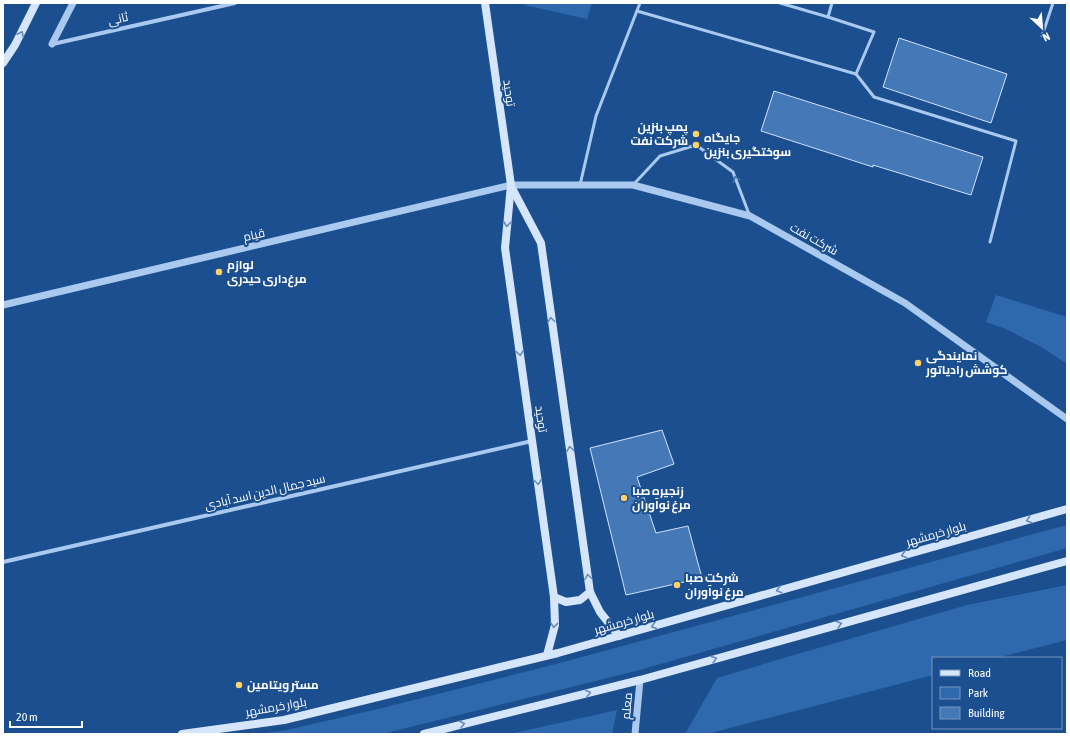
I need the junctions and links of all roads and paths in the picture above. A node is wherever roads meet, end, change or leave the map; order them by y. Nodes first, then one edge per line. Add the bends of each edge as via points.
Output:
1 (36, 3) edge
2 (73, 3) edge
3 (235, 3) edge
4 (484, 3) edge
5 (640, 3) edge
6 (780, 3) edge
7 (832, 3) edge
8 (1053, 3) edge
9 (637, 11) junction
10 (828, 16) junction
11 (1042, 36) dead end
12 (52, 44) joint
13 (3, 63) edge
14 (856, 74) junction
15 (580, 185) junction
16 (633, 185) junction
17 (511, 186) junction
18 (750, 216) junction
19 (990, 242) dead end
20 (3, 305) edge
21 (1067, 419) edge
22 (532, 441) junction
23 (1067, 509) edge
24 (1067, 561) edge
25 (3, 562) edge
26 (590, 592) junction
27 (554, 597) junction
28 (618, 636) junction
29 (547, 655) junction
30 (640, 680) junction
31 (182, 734) edge
32 (424, 734) edge
33 (635, 734) edge

13 -> 1 main road
2 - 12 street
3 - 12 street, ثانی
4 - 17 main road, توحید
5 - 9 lane
6 - 10 lane
7 - 10 lane
8 - 11 lane
9 - 14 lane
9 - 15 lane via 596,116
10 - 14 lane via 874,32
14 - 19 lane via 874,98 1016,141
15 - 16 street, شرکت نفت
15 - 17 street, شرکت نفت
16 - 18 street, شرکت نفت
18 -> 16 lane via 733,172 696,146 660,156
17 - 20 street, قیام
17 -> 22 main road, توحید via 505,248
26 -> 17 main road, توحید via 541,243
18 - 21 street, شرکت نفت via 904,303
22 - 25 street, سید جمال الدین اسد آبادی
22 -> 27 main road, توحید
23 -> 28 main road, بلوار خرمشهر
30 -> 24 main road
26 - 27 main road via 580,600 566,602
26 - 28 main road, توحید via 600,612
27 -> 29 main road, توحید via 555,625
28 - 29 main road, بلوار خرمشهر
29 - 31 main road, بلوار خرمشهر via 284,720
32 -> 30 main road
30 - 33 street, معلم

